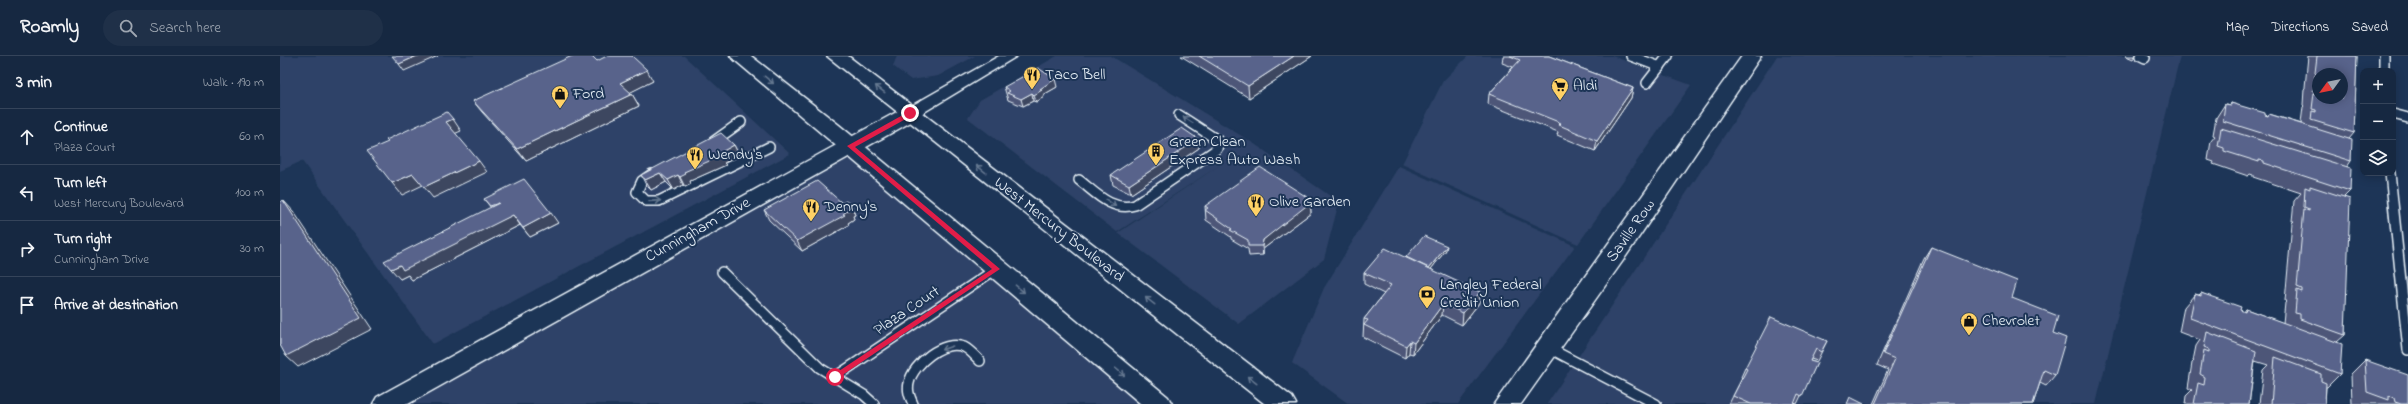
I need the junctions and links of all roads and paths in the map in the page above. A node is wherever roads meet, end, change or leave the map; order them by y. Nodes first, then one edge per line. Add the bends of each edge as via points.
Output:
1 (739, 56) edge
2 (836, 56) edge
3 (1010, 56) edge
4 (1631, 56) edge
5 (1668, 56) edge
6 (1752, 56) edge
7 (2384, 56) edge
8 (1660, 67) junction
9 (2384, 68) edge
10 (1647, 83) dead end
11 (910, 113) junction
12 (1179, 114) dead end
13 (2396, 115) edge
14 (2408, 118) edge
15 (741, 122) dead end
16 (708, 144) edge
17 (850, 146) junction
18 (769, 147) dead end
19 (660, 169) edge
20 (2390, 176) edge
21 (1079, 180) dead end
22 (996, 269) junction
23 (2404, 269) edge
24 (722, 272) dead end
25 (1547, 347) junction
26 (2408, 350) edge
27 (980, 361) dead end
28 (835, 377) junction
29 (386, 404) edge
30 (874, 404) edge
31 (913, 404) edge
32 (1159, 404) edge
33 (1283, 404) edge
34 (1506, 404) edge
35 (1656, 404) edge

1 -> 17 main road
11 -> 2 main road, West Mercury Boulevard
3 - 11 street, Cunningham Drive
4 - 8 lane
5 - 8 lane
6 - 25 main road, Saville Row via 1614,256
7 - 9 lane
8 - 10 lane
11 - 17 main road, Cunningham Drive
33 -> 11 main road, West Mercury Boulevard
21 -> 12 lane via 1119,208 1135,205 1214,152 1219,146 1215,138
13 - 14 lane
15 - 16 lane
17 - 22 main road
17 - 29 main road, Cunningham Drive
19 -> 18 lane via 647,176 637,186 637,192 646,201 666,199
20 - 23 lane
22 - 28 lane, Plaza Court
22 -> 32 main road
23 - 26 lane
24 - 28 lane via 805,355
25 - 34 main road, Saville Row
25 - 35 lane
27 -> 31 lane via 960,346 938,351 910,375 908,395
28 - 30 lane

